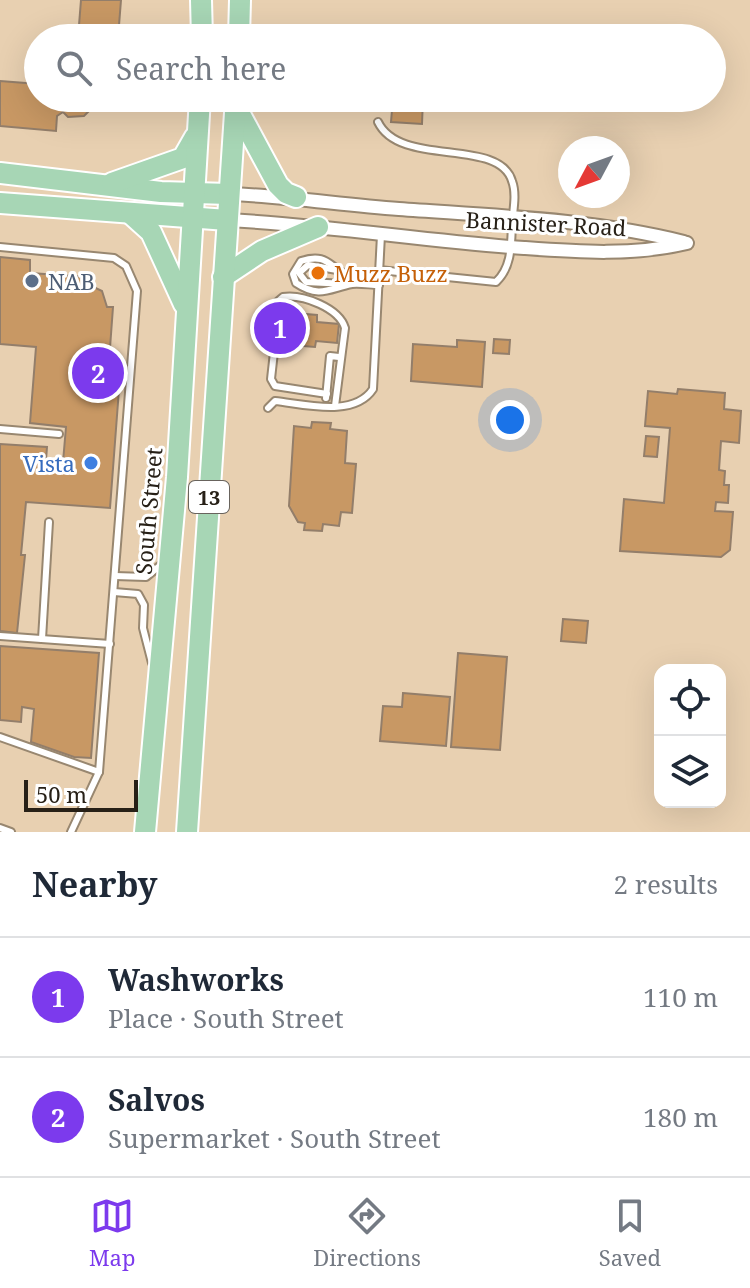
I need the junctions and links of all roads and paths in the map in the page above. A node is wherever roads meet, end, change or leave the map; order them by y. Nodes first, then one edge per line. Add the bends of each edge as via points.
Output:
1 (201, 0) edge
2 (240, 0) edge
3 (202, 24) edge
4 (239, 24) edge
5 (199, 112) edge
6 (235, 112) edge
7 (241, 112) edge
8 (378, 122) dead end
9 (198, 129) junction
10 (0, 173) edge
11 (104, 186) junction
12 (193, 193) junction
13 (229, 194) junction
14 (296, 197) junction
15 (0, 203) edge
16 (131, 214) junction
17 (513, 218) junction
18 (191, 219) junction
19 (227, 220) junction
20 (318, 227) junction
21 (381, 235) junction
22 (0, 247) edge
23 (510, 247) junction
24 (223, 277) junction
25 (379, 278) junction
26 (276, 303) dead end
27 (185, 308) junction
28 (274, 352) dead end
29 (339, 357) junction
30 (327, 394) junction
31 (326, 405) junction
32 (335, 406) junction
33 (268, 408) dead end
34 (0, 429) edge
35 (59, 434) dead end
36 (49, 522) dead end
37 (170, 555) junction
38 (115, 576) junction
39 (114, 592) junction
40 (0, 636) edge
41 (42, 639) junction
42 (110, 644) junction
43 (156, 678) junction
44 (0, 737) edge
45 (99, 772) junction
46 (0, 828) edge
47 (11, 832) edge
48 (71, 832) edge
49 (145, 832) edge
50 (187, 832) edge

1 - 3 main road
2 - 4 main road
5 - 9 main road, 13
6 - 13 main road, 13
7 - 14 main road via 278,185
8 - 17 lane via 383,133 401,144 489,160 505,168 512,180
9 - 11 main road via 183,158
9 - 12 main road, 13
10 - 11 main road, Bannister Road
11 - 12 main road, Bannister Road
12 - 13 main road, Bannister Road
12 - 18 main road, South Street / 13
13 - 14 street, Bannister Road
13 - 19 main road, 13
14 - 17 street, Bannister Road
15 - 16 main road, Bannister Road
16 - 18 main road, Bannister Road
16 - 27 main road via 159,245
17 - 23 lane
17 - 23 street, Bannister Road via 687,243 653,251 595,253
18 - 19 main road, Bannister Road
18 - 27 main road, South Street / 13
19 - 20 street, Bannister Road
19 - 24 main road, 13
20 - 21 street, Bannister Road
20 - 24 main road via 262,251
21 - 23 street, Bannister Road
21 - 25 lane
22 - 38 lane via 114,258 133,279 137,291
23 - 25 lane via 502,276 487,284
24 - 50 main road, 13
25 - 25 lane via 343,273 326,259 301,261 293,274 296,283 311,290 338,291
25 - 32 lane via 373,389 359,402
26 - 29 lane via 296,296 337,313 345,328
27 - 37 main road, South Street / 13
28 - 30 lane via 275,386
29 - 30 lane via 330,356
29 - 32 lane
30 - 31 lane
31 - 32 lane
31 - 33 lane via 275,401
34 - 35 lane
36 - 41 lane
37 - 38 lane via 146,577
37 - 43 main road, South Street / 13
38 - 39 lane
39 - 42 lane
39 - 43 lane via 138,594 144,605 143,628
40 - 41 lane
41 - 42 lane
42 - 45 lane
43 - 49 main road, South Street / 13
44 - 45 lane
45 - 48 lane
46 - 47 lane

